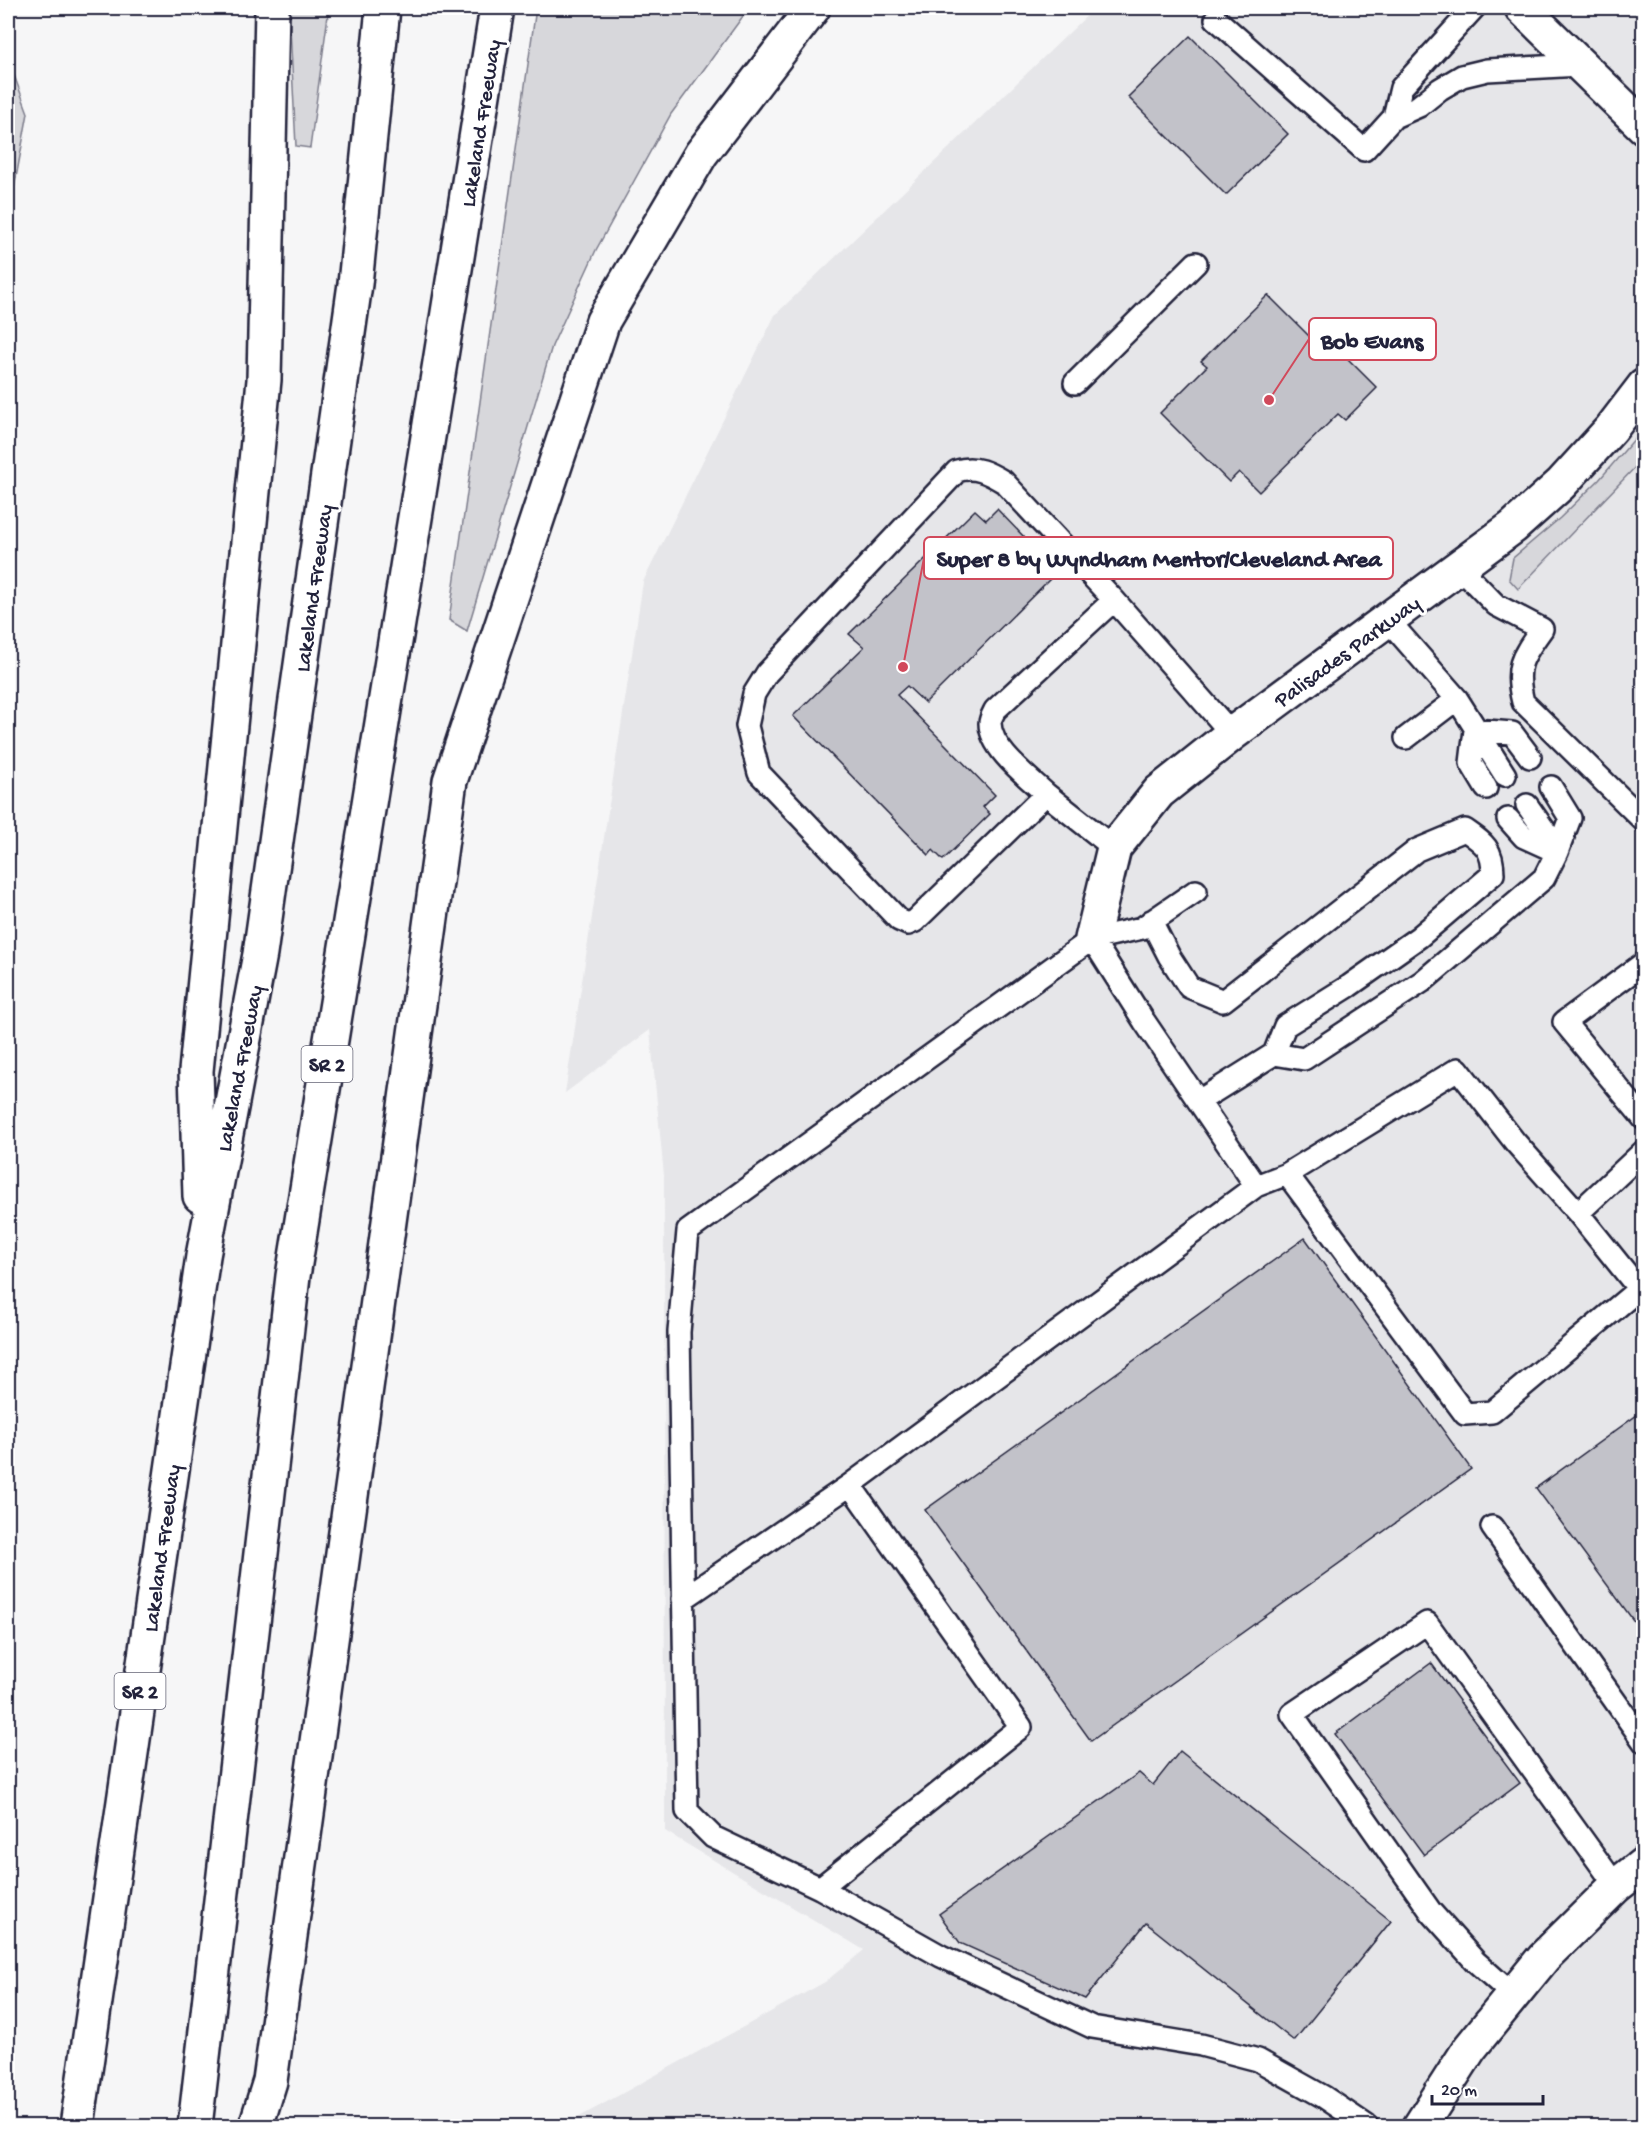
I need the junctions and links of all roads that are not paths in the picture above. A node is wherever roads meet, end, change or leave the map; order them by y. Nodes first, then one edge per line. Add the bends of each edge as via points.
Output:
1 (272, 8) edge
2 (383, 8) edge
3 (497, 8) edge
4 (813, 8) edge
5 (1474, 8) edge
6 (1521, 8) edge
7 (1216, 19) dead end
8 (1580, 65) junction
9 (1394, 117) junction
10 (1644, 127) edge
11 (1196, 262) dead end
12 (1075, 383) dead end
13 (1644, 386) edge
14 (1459, 567) junction
15 (1114, 600) junction
16 (1387, 619) junction
17 (1457, 699) junction
18 (1475, 730) junction
19 (1232, 734) junction
20 (1406, 738) dead end
21 (1530, 758) dead end
22 (1505, 775) dead end
23 (1551, 787) dead end
24 (1486, 788) dead end
25 (1046, 794) junction
26 (1527, 805) dead end
27 (1508, 819) dead end
28 (1644, 821) edge
29 (1114, 848) junction
30 (1557, 852) junction
31 (1196, 891) dead end
32 (1151, 921) junction
33 (1092, 939) junction
34 (1644, 963) edge
35 (1274, 1054) junction
36 (1199, 1101) junction
37 (1644, 1119) edge
38 (1644, 1151) edge
39 (1287, 1174) junction
40 (1256, 1186) junction
41 (1578, 1213) junction
42 (202, 1256) junction
43 (850, 1485) junction
44 (1492, 1527) dead end
45 (683, 1599) junction
46 (1644, 1742) edge
47 (1644, 1864) edge
48 (1616, 1886) junction
49 (820, 1888) junction
50 (1513, 1995) junction
51 (77, 2127) edge
52 (195, 2127) edge
53 (256, 2127) edge
54 (1367, 2127) edge
55 (1420, 2127) edge

1 - 42 main road via 264,380 196,1071
2 - 42 main road, Lakeland Freeway / SR 2 via 355,284 264,930
3 - 52 main road, Lakeland Freeway / SR 2 via 293,1276
4 - 53 main road via 701,154 603,321 450,781 270,2081
5 - 9 lane via 1401,88
6 - 8 main road
7 - 9 lane via 1364,150
8 - 9 lane via 1487,69 1462,76 1419,106
8 - 10 main road
11 - 12 lane
13 - 14 main road, Palisades Parkway via 1561,484 1513,527
14 - 16 main road, Palisades Parkway
14 - 28 lane via 1496,605 1542,629 1525,653 1518,680 1524,702
15 - 19 lane
15 - 25 lane via 995,710 990,722 993,738 1003,753
15 - 25 lane via 1004,482 968,468 957,471 768,674 749,708 747,726 759,772 898,920 908,924
16 - 17 lane
16 - 19 main road, Palisades Parkway
17 - 18 lane
17 - 20 lane
18 - 21 lane via 1512,733
18 - 22 lane
18 - 24 lane via 1471,763
19 - 29 main road, Palisades Parkway via 1159,792
23 - 30 lane via 1570,818
25 - 29 lane
26 - 30 lane
27 - 30 lane via 1524,837
29 - 33 main road, Palisades Parkway
30 - 35 lane via 1544,878 1423,981 1304,1059
31 - 32 lane
32 - 33 lane via 1142,928
32 - 35 lane via 1189,987 1223,1001 1417,850 1465,830 1482,842 1493,860 1493,874 1419,937 1285,1026
33 - 36 lane
33 - 45 lane via 688,1231 679,1332
34 - 37 lane via 1564,1022
35 - 36 lane
36 - 40 lane
38 - 41 lane
39 - 40 lane
39 - 41 lane via 1458,1069
39 - 41 lane via 1466,1414 1492,1412 1639,1288
40 - 43 lane
42 - 51 main road, Lakeland Freeway / SR 2
43 - 45 lane
43 - 49 lane via 1022,1728
44 - 46 lane
45 - 49 lane via 687,1811 713,1837
47 - 48 main road
48 - 50 main road via 1544,1957
48 - 50 lane via 1426,1623 1292,1714 1431,1912
49 - 54 lane via 941,1956 1092,2027 1201,2045 1258,2061 1324,2097
50 - 55 main road via 1470,2048

